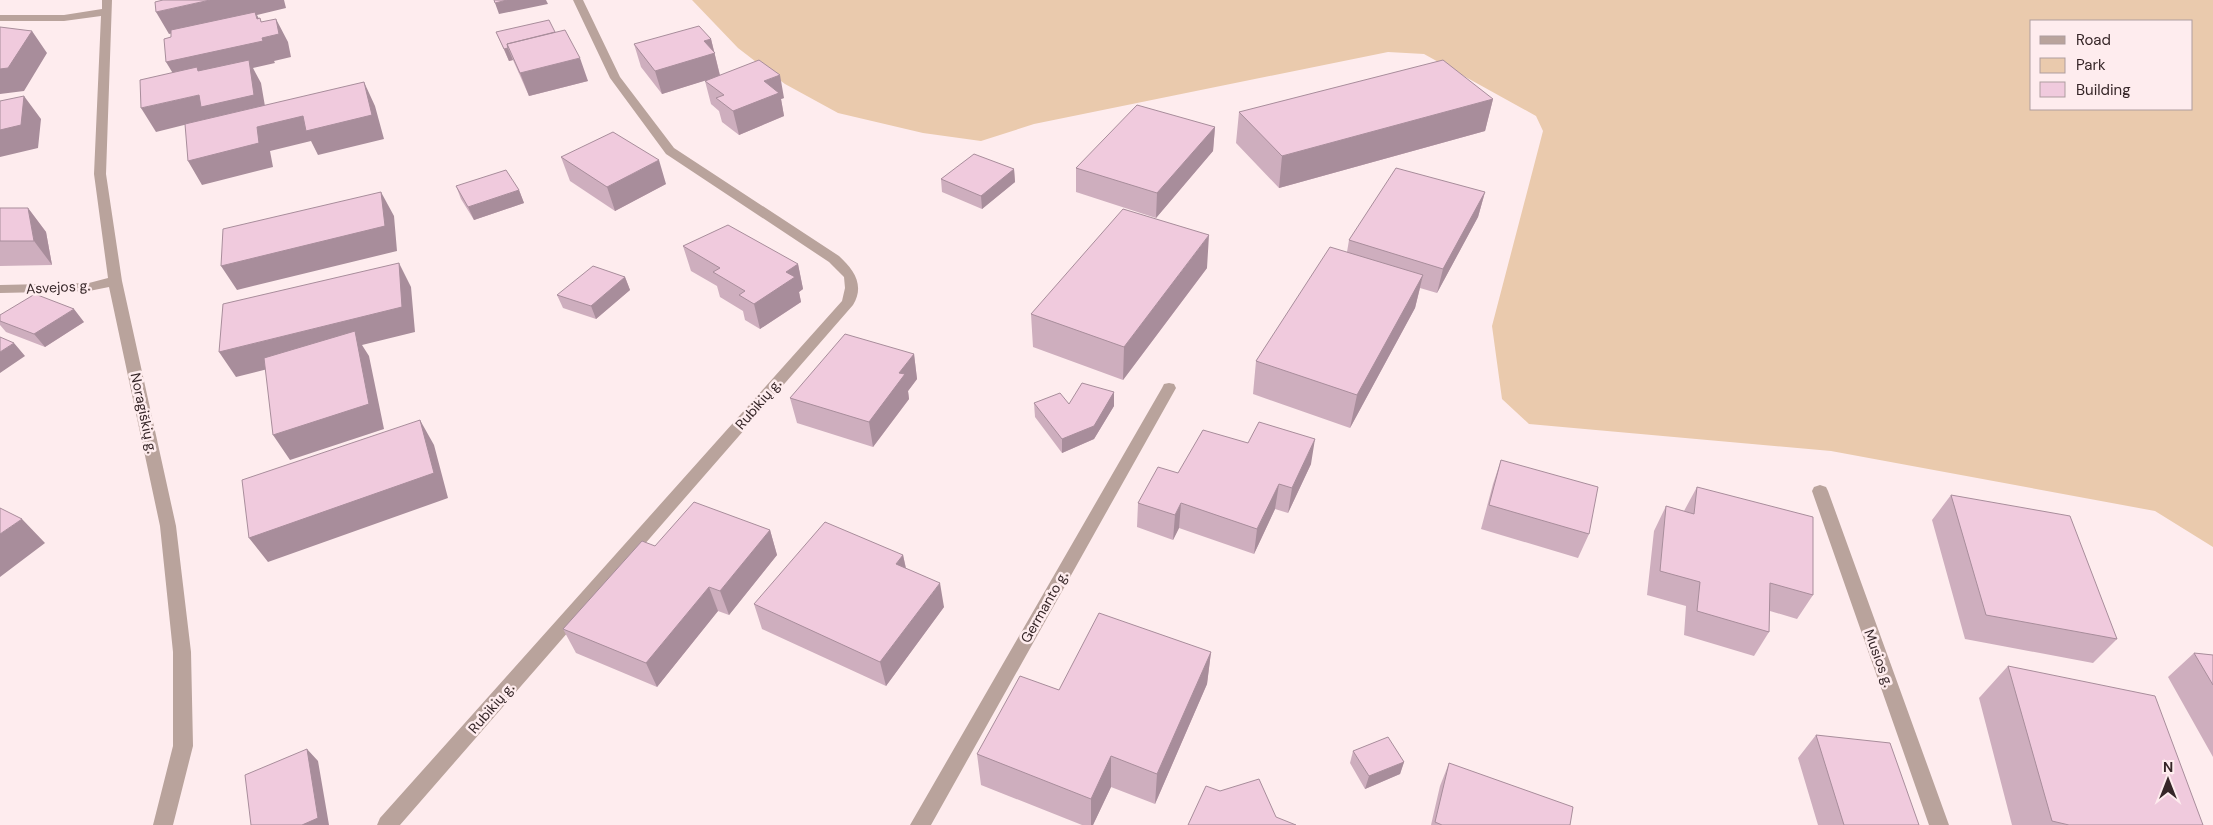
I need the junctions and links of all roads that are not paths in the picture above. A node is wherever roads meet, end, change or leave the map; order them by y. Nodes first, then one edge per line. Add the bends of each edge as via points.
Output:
1 (578, 0) edge
2 (106, 6) edge
3 (0, 18) edge
4 (116, 281) junction
5 (0, 289) edge
6 (1169, 388) dead end
7 (1820, 491) dead end
8 (163, 825) edge
9 (387, 825) edge
10 (920, 825) edge
11 (1939, 825) edge

1 - 9 street, Rubikių g. via 615,78 670,151 834,259 853,280 853,290 848,302
2 - 3 street via 64,18
2 - 4 street, Noragiškių g. via 100,174
4 - 5 street, Asvejos g. via 89,288
4 - 8 street, Noragiškių g. via 168,526 182,652 182,746
6 - 10 street, Germanto g.
7 - 11 street, Musios g.

